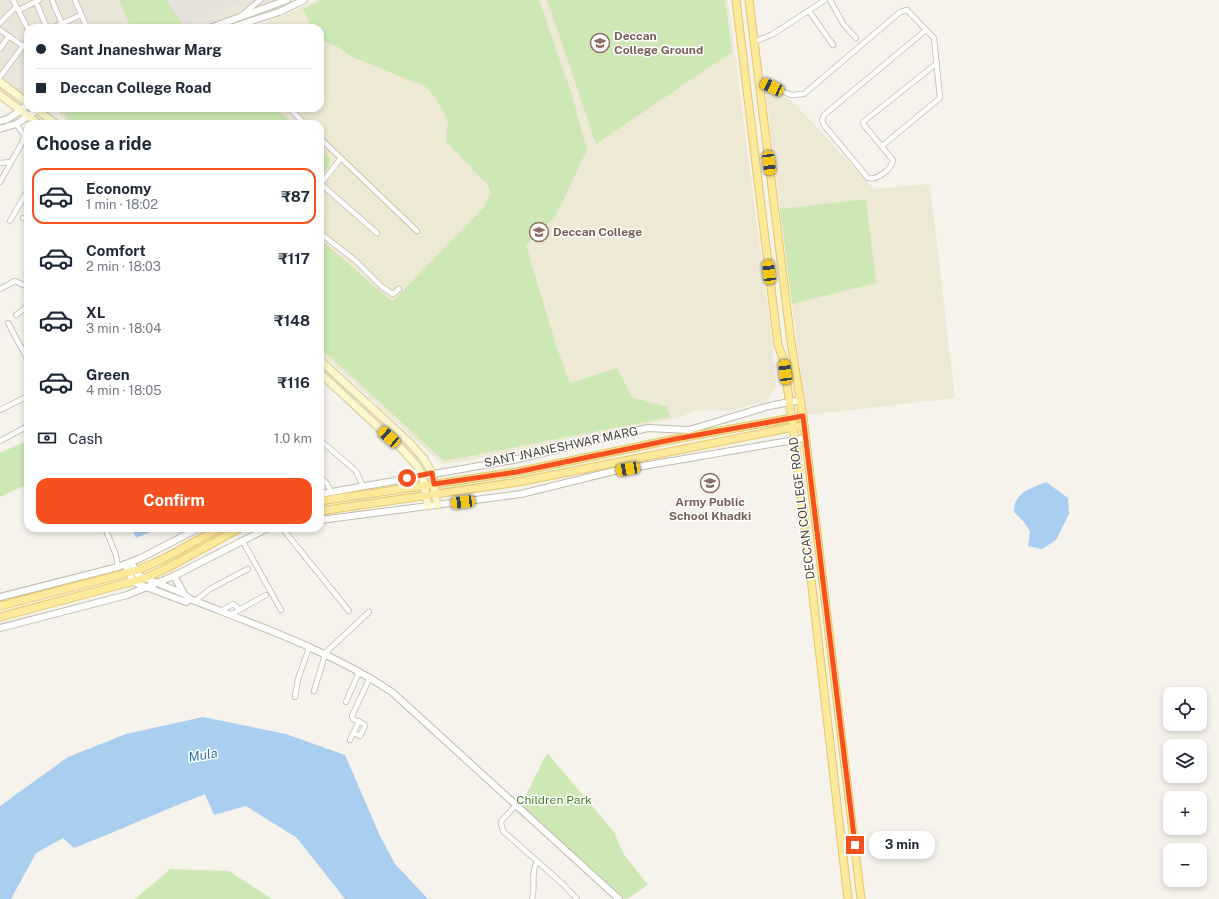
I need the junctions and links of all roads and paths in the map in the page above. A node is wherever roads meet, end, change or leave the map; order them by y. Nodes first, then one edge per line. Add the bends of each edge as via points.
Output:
1 (13, 0) edge
2 (52, 0) edge
3 (75, 0) edge
4 (286, 0) edge
5 (304, 0) edge
6 (736, 0) edge
7 (749, 0) edge
8 (825, 0) edge
9 (830, 0) edge
10 (37, 1) edge
11 (259, 1) edge
12 (17, 8) junction
13 (809, 11) junction
14 (81, 15) junction
15 (240, 17) junction
16 (0, 23) edge
17 (25, 24) edge
18 (46, 24) edge
19 (62, 24) joint
20 (85, 24) edge
21 (228, 24) edge
22 (242, 24) edge
23 (0, 30) edge
24 (926, 30) junction
25 (10, 36) junction
26 (856, 38) dead end
27 (754, 42) junction
28 (833, 45) dead end
29 (23, 46) joint
30 (0, 49) edge
31 (937, 62) junction
32 (0, 77) edge
33 (759, 81) junction
34 (0, 82) edge
35 (0, 95) edge
36 (24, 101) edge
37 (24, 108) edge
38 (20, 111) junction
39 (34, 112) edge
40 (42, 112) edge
41 (292, 112) edge
42 (28, 116) junction
43 (34, 120) edge
44 (51, 120) edge
45 (301, 120) edge
46 (0, 121) edge
47 (16, 124) junction
48 (0, 129) edge
49 (324, 142) edge
50 (882, 146) junction
51 (341, 158) junction
52 (11, 162) junction
53 (0, 163) edge
54 (324, 180) edge
55 (0, 182) edge
56 (324, 188) edge
57 (24, 200) edge
58 (10, 220) dead end
59 (418, 231) dead end
60 (377, 233) dead end
61 (324, 235) edge
62 (24, 285) edge
63 (0, 288) edge
64 (399, 288) dead end
65 (24, 309) edge
66 (16, 315) dead end
67 (8, 324) dead end
68 (24, 353) edge
69 (324, 364) edge
70 (324, 377) edge
71 (24, 398) edge
72 (800, 400) junction
73 (789, 403) junction
74 (0, 410) edge
75 (790, 416) junction
76 (803, 416) junction
77 (804, 425) junction
78 (792, 427) junction
79 (24, 428) edge
80 (675, 430) junction
81 (806, 438) junction
82 (675, 439) junction
83 (795, 440) junction
84 (0, 441) edge
85 (324, 443) edge
86 (432, 473) junction
87 (422, 475) junction
88 (324, 480) edge
89 (434, 484) junction
90 (424, 485) junction
91 (363, 486) junction
92 (331, 492) junction
93 (324, 493) edge
94 (436, 493) junction
95 (426, 495) junction
96 (324, 500) edge
97 (437, 505) junction
98 (428, 506) junction
99 (324, 510) edge
100 (324, 519) edge
101 (107, 532) edge
102 (191, 532) edge
103 (213, 532) edge
104 (233, 532) edge
105 (259, 532) edge
106 (285, 532) edge
107 (242, 540) junction
108 (128, 563) junction
109 (118, 567) junction
110 (248, 568) dead end
111 (132, 572) junction
112 (174, 576) junction
113 (145, 578) junction
114 (133, 582) junction
115 (158, 583) junction
116 (145, 587) junction
117 (184, 594) junction
118 (266, 595) dead end
119 (0, 597) edge
120 (193, 600) junction
121 (0, 606) edge
122 (239, 609) junction
123 (281, 610) dead end
124 (221, 611) junction
125 (350, 611) dead end
126 (369, 612) dead end
127 (230, 615) junction
128 (0, 617) edge
129 (0, 628) edge
130 (309, 648) junction
131 (324, 655) junction
132 (360, 672) junction
133 (370, 677) junction
134 (314, 691) dead end
135 (295, 697) dead end
136 (346, 702) dead end
137 (358, 721) junction
138 (354, 733) junction
139 (350, 740) dead end
140 (516, 804) junction
141 (537, 862) junction
142 (532, 899) edge
143 (576, 899) edge
144 (619, 899) edge
145 (848, 899) edge
146 (861, 899) edge

1 - 12 street
2 - 19 street
3 - 14 street
4 - 15 street
5 - 22 street via 279,12
6 - 73 main road, DECCAN COLLEGE ROAD via 778,345 783,358
7 - 27 main road, DECCAN COLLEGE ROAD
8 - 13 street
9 - 26 street via 844,25
10 - 12 street
10 - 18 street
11 - 15 street
12 - 16 street
12 - 17 street
13 - 27 street via 773,34
13 - 28 street
14 - 19 street
14 - 20 street
15 - 21 street
23 - 25 street
24 - 31 street via 934,38
24 - 33 street via 910,12 900,12 804,94 791,95
24 - 50 street via 824,115 822,120 872,180 892,164 893,160
25 - 29 street
25 - 30 street
27 - 33 main road, DECCAN COLLEGE ROAD
29 - 32 street
31 - 50 street via 940,98
31 - 50 street via 863,122
33 - 72 main road, DECCAN COLLEGE ROAD
34 - 36 main road
35 - 38 main road
37 - 38 street
38 - 42 main road
38 - 46 street
39 - 42 street
40 - 44 main road
41 - 45 street
42 - 43 main road
42 - 47 street
47 - 48 street
47 - 52 street via 24,135
49 - 51 street
51 - 54 street
51 - 59 street
52 - 53 street
52 - 55 street
56 - 60 street
57 - 58 street
61 - 64 street via 387,291 393,294
62 - 63 street via 15,281
65 - 66 street
67 - 68 street
69 - 86 main road via 408,441
70 - 87 main road via 401,448
71 - 74 street
72 - 73 street, SANT JNANESHWAR MARG
72 - 76 main road, DECCAN COLLEGE ROAD
73 - 75 main road, DECCAN COLLEGE ROAD
73 - 80 street, SANT JNANESHWAR MARG via 769,406 689,430
75 - 76 main road
75 - 78 main road, DECCAN COLLEGE ROAD
75 - 82 main road
76 - 77 main road, DECCAN COLLEGE ROAD
77 - 78 main road
77 - 81 main road, DECCAN COLLEGE ROAD
78 - 83 main road, DECCAN COLLEGE ROAD
78 - 94 main road via 518,482
79 - 84 street
80 - 82 main road
80 - 86 street, SANT JNANESHWAR MARG via 648,428 513,460
81 - 83 street
81 - 146 main road, DECCAN COLLEGE ROAD
82 - 89 main road via 517,472
83 - 97 street via 614,471 521,494
83 - 145 main road, DECCAN COLLEGE ROAD
85 - 91 street via 356,471
86 - 87 street, SANT JNANESHWAR MARG
86 - 89 main road
87 - 90 main road
87 - 91 street, SANT JNANESHWAR MARG
88 - 92 street
89 - 90 main road
89 - 94 main road
90 - 95 main road
90 - 96 main road
91 - 92 street, SANT JNANESHWAR MARG
92 - 93 street, SANT JNANESHWAR MARG
94 - 95 main road
94 - 97 main road
95 - 98 main road
95 - 99 main road
97 - 98 street
98 - 100 street
101 - 109 street
102 - 108 street
103 - 111 main road via 163,559
104 - 113 main road
105 - 107 street
106 - 125 street
107 - 112 street
107 - 123 street
108 - 109 street
108 - 111 street
109 - 119 street
110 - 120 street
111 - 113 street
111 - 114 street
111 - 121 main road
112 - 115 street
112 - 117 street
113 - 114 main road
113 - 115 street
114 - 116 street
114 - 128 main road
115 - 116 street
115 - 117 street
116 - 120 street via 186,602
116 - 129 street via 127,595
117 - 120 street
118 - 122 street
120 - 124 street
122 - 124 street via 234,604
122 - 127 street
124 - 127 street
126 - 131 street
127 - 130 street
130 - 131 street
130 - 135 street via 298,679
131 - 132 street
131 - 134 street
132 - 133 street
132 - 136 street
133 - 137 street via 352,716
133 - 140 street via 392,692
137 - 138 street
137 - 138 street via 365,726 360,736
138 - 139 street
140 - 141 street via 502,820 501,827 510,839
140 - 144 street
141 - 142 street
141 - 143 street

